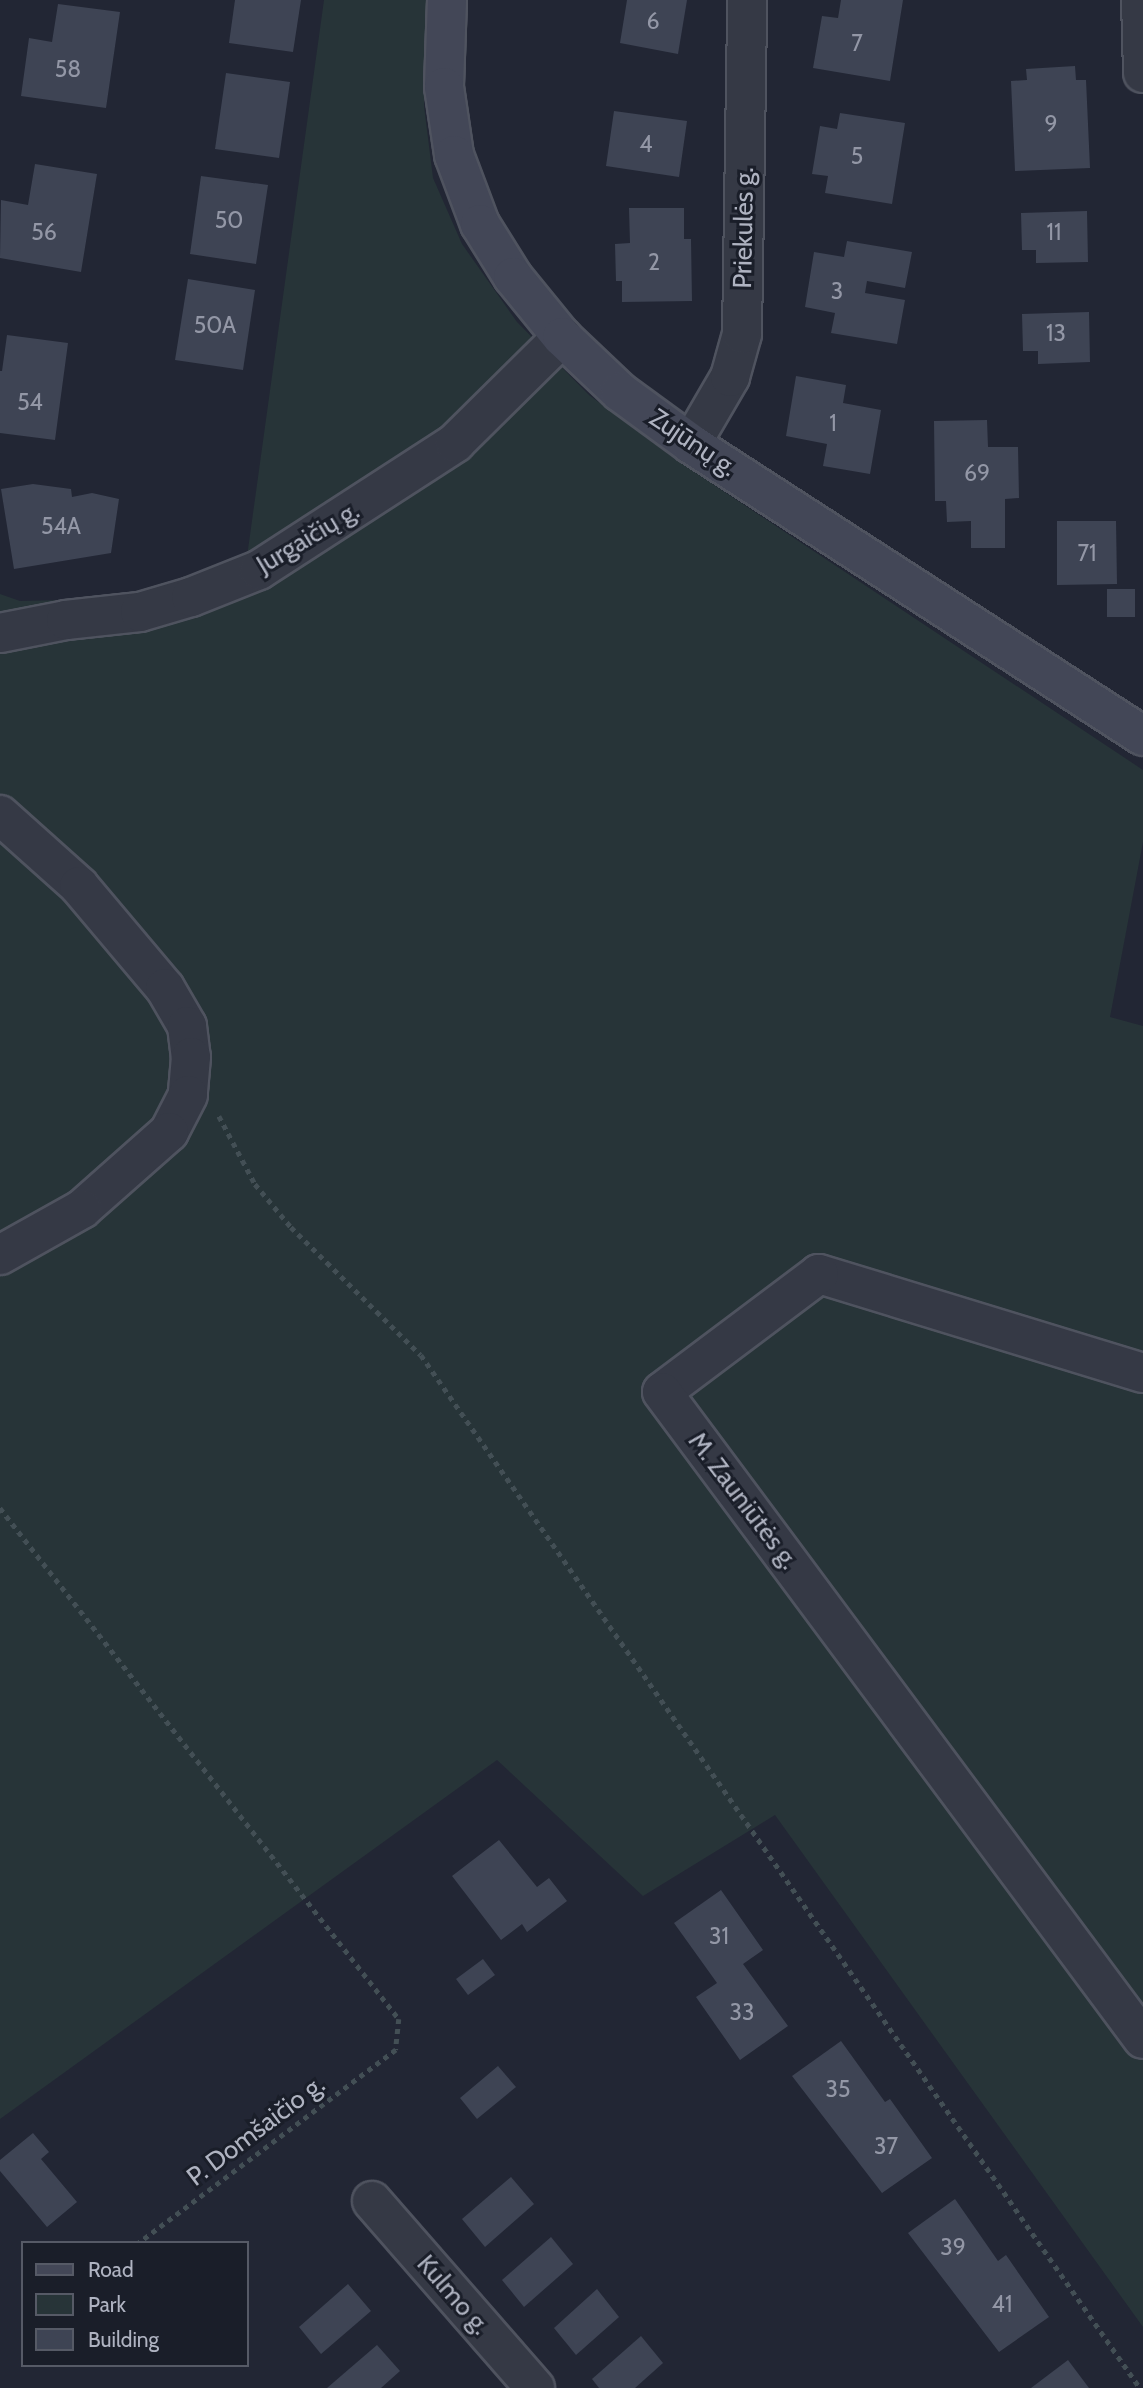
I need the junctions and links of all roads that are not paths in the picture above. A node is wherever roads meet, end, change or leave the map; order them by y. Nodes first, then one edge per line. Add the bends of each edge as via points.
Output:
1 (447, 0) edge
2 (747, 0) edge
3 (1141, 0) edge
4 (1143, 73) edge
5 (562, 337) junction
6 (691, 444) junction
7 (0, 633) edge
8 (1143, 736) edge
9 (0, 815) edge
10 (0, 1255) edge
11 (1143, 1374) edge
12 (1143, 2039) edge
13 (372, 2201) dead end
14 (535, 2388) edge

1 - 5 main road, Zujūnų g. via 444,87 454,155 480,223 513,277
2 - 6 street, Priekulės g. via 742,334 730,377
3 - 4 street
5 - 6 main road, Zujūnų g. via 620,392
5 - 7 street, Jurgaičių g. via 455,443 259,570 140,612
6 - 8 main road, Zujūnų g.
9 - 10 street via 79,886 165,988 187,1026 191,1057 188,1095 169,1132 82,1209
11 - 12 street, M. Zauniūtės g. via 820,1275 662,1392
13 - 14 street, Kulmo g.

